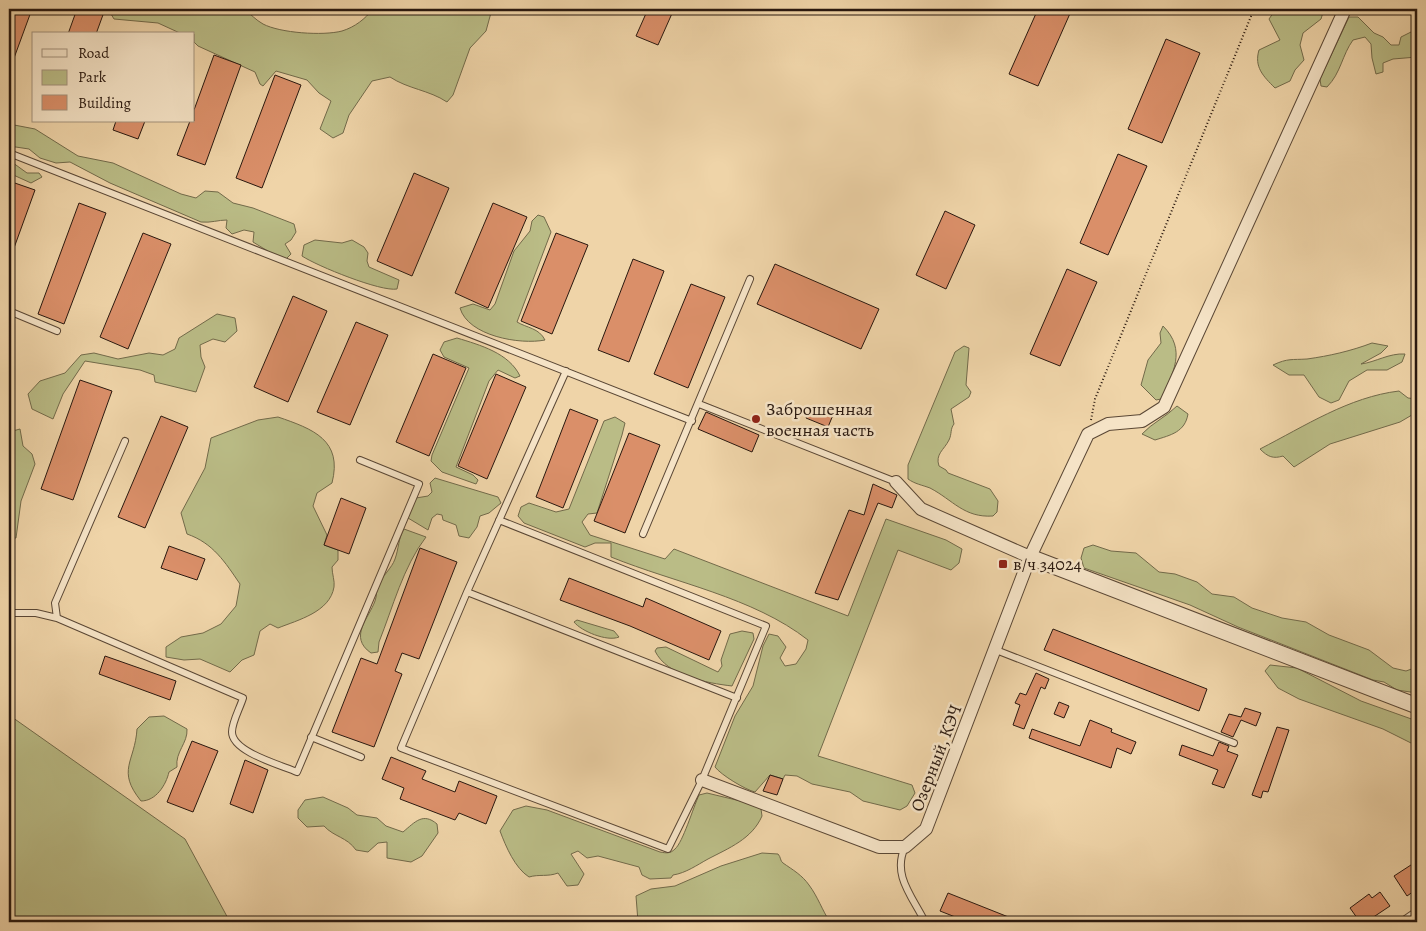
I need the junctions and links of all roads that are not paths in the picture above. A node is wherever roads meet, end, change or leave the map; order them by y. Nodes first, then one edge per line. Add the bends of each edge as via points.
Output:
1 (1345, 9) edge
2 (9, 154) edge
3 (750, 279) dead end
4 (9, 311) edge
5 (56, 330) dead end
6 (566, 372) junction
7 (699, 404) junction
8 (692, 421) junction
9 (125, 441) dead end
10 (360, 460) dead end
11 (896, 482) joint
12 (499, 520) junction
13 (643, 534) dead end
14 (1030, 557) junction
15 (467, 592) junction
16 (9, 613) edge
17 (58, 618) junction
18 (996, 650) junction
19 (737, 698) junction
20 (1417, 706) edge
21 (311, 737) junction
22 (1234, 743) dead end
23 (361, 757) dead end
24 (702, 780) junction
25 (905, 846) junction
26 (1417, 911) edge
27 (926, 921) edge
28 (1401, 922) edge

1 - 14 street, Озерный, КЭЧ via 1164,407 1142,421 1108,424 1088,434
2 - 6 lane
3 - 7 lane
4 - 5 lane
6 - 8 lane
6 - 12 lane
7 - 8 lane
7 - 11 lane
8 - 13 lane
9 - 17 lane via 55,603
10 - 21 lane via 419,484
11 - 14 street via 921,509
12 - 15 lane
12 - 19 lane via 766,626
14 - 18 street, Озерный, КЭЧ
14 - 20 street
15 - 19 lane
15 - 24 lane via 401,748 668,849
16 - 17 lane via 36,613
17 - 21 lane via 243,698 232,731 234,741 241,748 297,772
18 - 22 lane
18 - 25 street, Озерный, КЭЧ via 926,829
19 - 24 lane
21 - 23 lane
24 - 25 street via 879,847
25 - 27 lane via 899,859 900,873
26 - 28 lane

